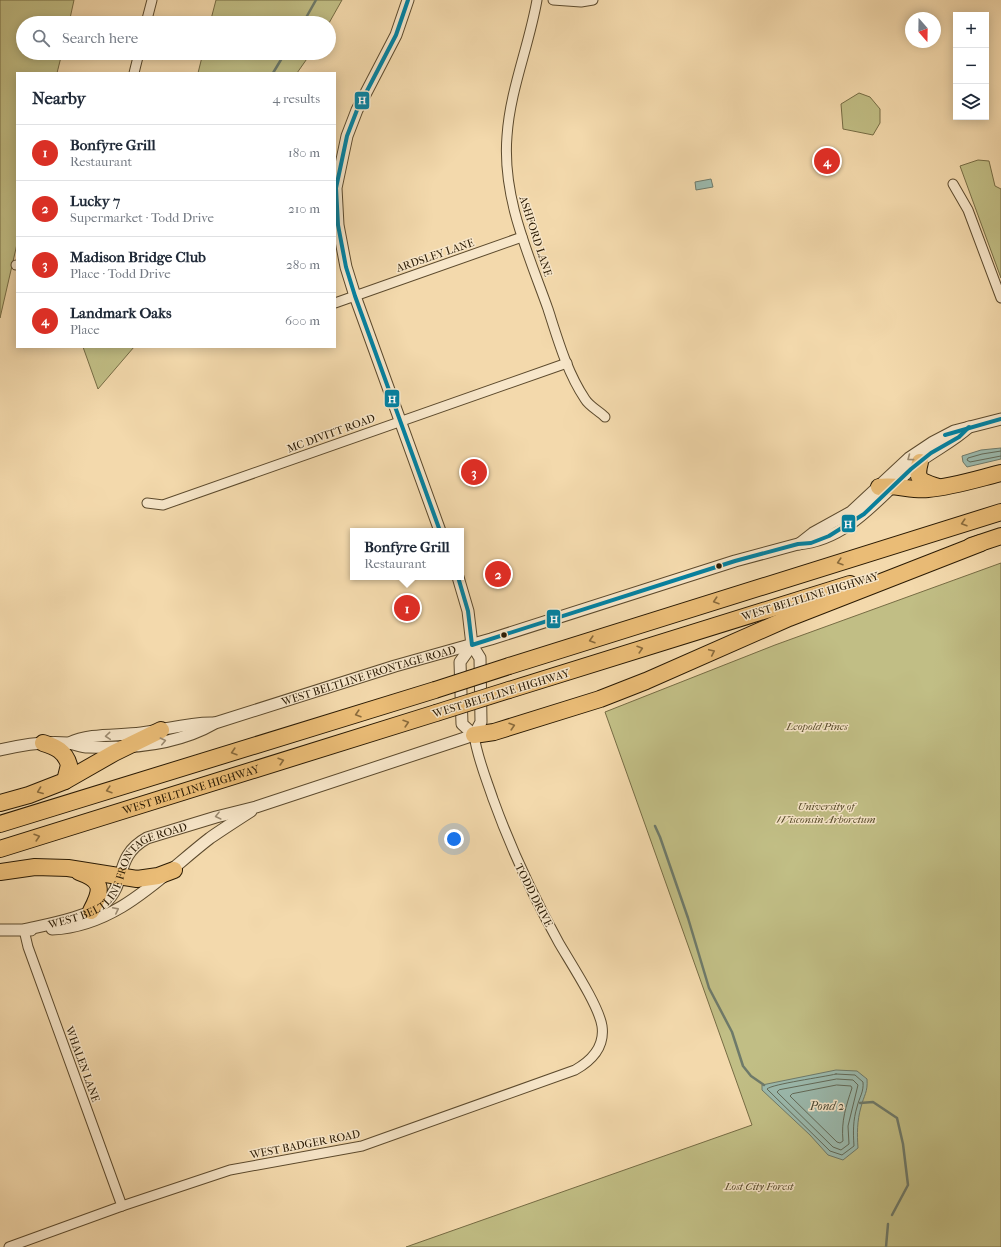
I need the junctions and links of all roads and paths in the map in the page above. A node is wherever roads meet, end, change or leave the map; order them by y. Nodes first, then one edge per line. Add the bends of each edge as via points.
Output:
1 (152, 0) edge
2 (408, 0) edge
3 (537, 0) edge
4 (553, 0) edge
5 (593, 0) edge
6 (148, 16) edge
7 (137, 60) edge
8 (134, 72) edge
9 (336, 184) edge
10 (953, 184) dead end
11 (336, 200) edge
12 (522, 237) junction
13 (355, 296) junction
14 (1001, 298) edge
15 (336, 303) edge
16 (567, 364) junction
17 (605, 417) dead end
18 (1001, 419) edge
19 (401, 421) junction
20 (969, 427) junction
21 (920, 462) junction
22 (1001, 473) edge
23 (886, 486) junction
24 (940, 487) junction
25 (147, 503) dead end
26 (1001, 512) edge
27 (439, 528) edge
28 (1001, 536) edge
29 (981, 543) junction
30 (798, 544) junction
31 (459, 580) edge
32 (472, 644) junction
33 (215, 723) junction
34 (161, 730) junction
35 (474, 735) junction
36 (43, 743) junction
37 (69, 743) junction
38 (125, 748) junction
39 (0, 750) edge
40 (65, 781) junction
41 (0, 803) edge
42 (256, 807) junction
43 (0, 824) edge
44 (0, 849) edge
45 (68, 868) junction
46 (174, 870) junction
47 (0, 872) edge
48 (120, 875) junction
49 (91, 911) junction
50 (0, 930) edge
51 (24, 930) junction
52 (598, 1050) joint
53 (122, 1206) junction
54 (9, 1247) edge

1 - 6 street
2 - 9 street via 396,35 357,110 347,136
3 - 12 street, ASHFORD LANE via 510,111 507,136 506,162 509,186
4 - 5 street
7 - 8 street
10 - 14 street via 968,210
11 - 13 street via 346,266
12 - 13 street, ARDSLEY LANE
12 - 16 street, ASHFORD LANE
13 - 15 street, ARDSLEY LANE
13 - 19 street
16 - 17 street, ASHFORD LANE via 586,401
16 - 19 street, MC DIVITT ROAD
18 - 20 street, WEST BELTLINE FRONTAGE ROAD
19 - 25 street, MC DIVITT ROAD via 163,505
19 - 27 street
20 - 21 street, WEST BELTLINE FRONTAGE ROAD via 959,437
20 -> 23 street, WEST BELTLINE FRONTAGE ROAD via 954,431 909,458
21 - 23 street, WEST BELTLINE FRONTAGE ROAD
21 - 24 highway via 917,473 922,481
22 - 24 highway
23 - 24 highway via 912,489
23 - 30 street, WEST BELTLINE FRONTAGE ROAD via 851,512
23 - 30 street, WEST BELTLINE FRONTAGE ROAD via 864,514 842,529 811,543
26 -> 43 highway, WEST BELTLINE HIGHWAY, bridge
28 - 29 highway, WEST BELTLINE HIGHWAY
35 -> 29 highway via 501,730 600,699 776,623
44 -> 29 highway, WEST BELTLINE HIGHWAY, bridge
30 - 32 street, WEST BELTLINE FRONTAGE ROAD via 735,561
31 - 32 street via 468,611
32 - 33 street, WEST BELTLINE FRONTAGE ROAD
32 - 35 street via 480,658 481,722
32 - 35 street, TODD DRIVE via 460,662 462,724
33 - 34 street, WEST BELTLINE FRONTAGE ROAD via 199,722
38 -> 33 street, WEST BELTLINE FRONTAGE ROAD via 180,738
34 -> 37 street, WEST BELTLINE FRONTAGE ROAD via 79,738
34 - 38 highway
35 - 42 street, WEST BELTLINE FRONTAGE ROAD
35 - 52 street, TODD DRIVE via 479,758 516,859 602,1025
36 - 37 street, WEST BELTLINE FRONTAGE ROAD
36 - 39 street, WEST BELTLINE FRONTAGE ROAD
36 - 40 highway via 55,747 65,755 70,765
37 - 38 street, WEST BELTLINE FRONTAGE ROAD via 79,747
38 - 40 highway
40 -> 41 highway
42 - 46 street, WEST BELTLINE FRONTAGE ROAD via 211,838
42 -> 48 street, WEST BELTLINE FRONTAGE ROAD via 147,838 129,851
45 - 47 highway via 35,867
45 - 48 highway
45 - 49 highway via 88,875 100,888
46 - 48 highway via 137,879
51 -> 46 street, WEST BELTLINE FRONTAGE ROAD via 58,929 106,915 127,904
48 - 49 street, WEST BELTLINE FRONTAGE ROAD via 114,891 105,903
49 - 51 street, WEST BELTLINE FRONTAGE ROAD
50 - 51 street, WEST BELTLINE FRONTAGE ROAD
51 - 53 street, WHALEN LANE
52 - 53 street, WEST BADGER ROAD via 588,1062 575,1070 362,1146 230,1170
53 - 54 street, WEST BADGER ROAD

